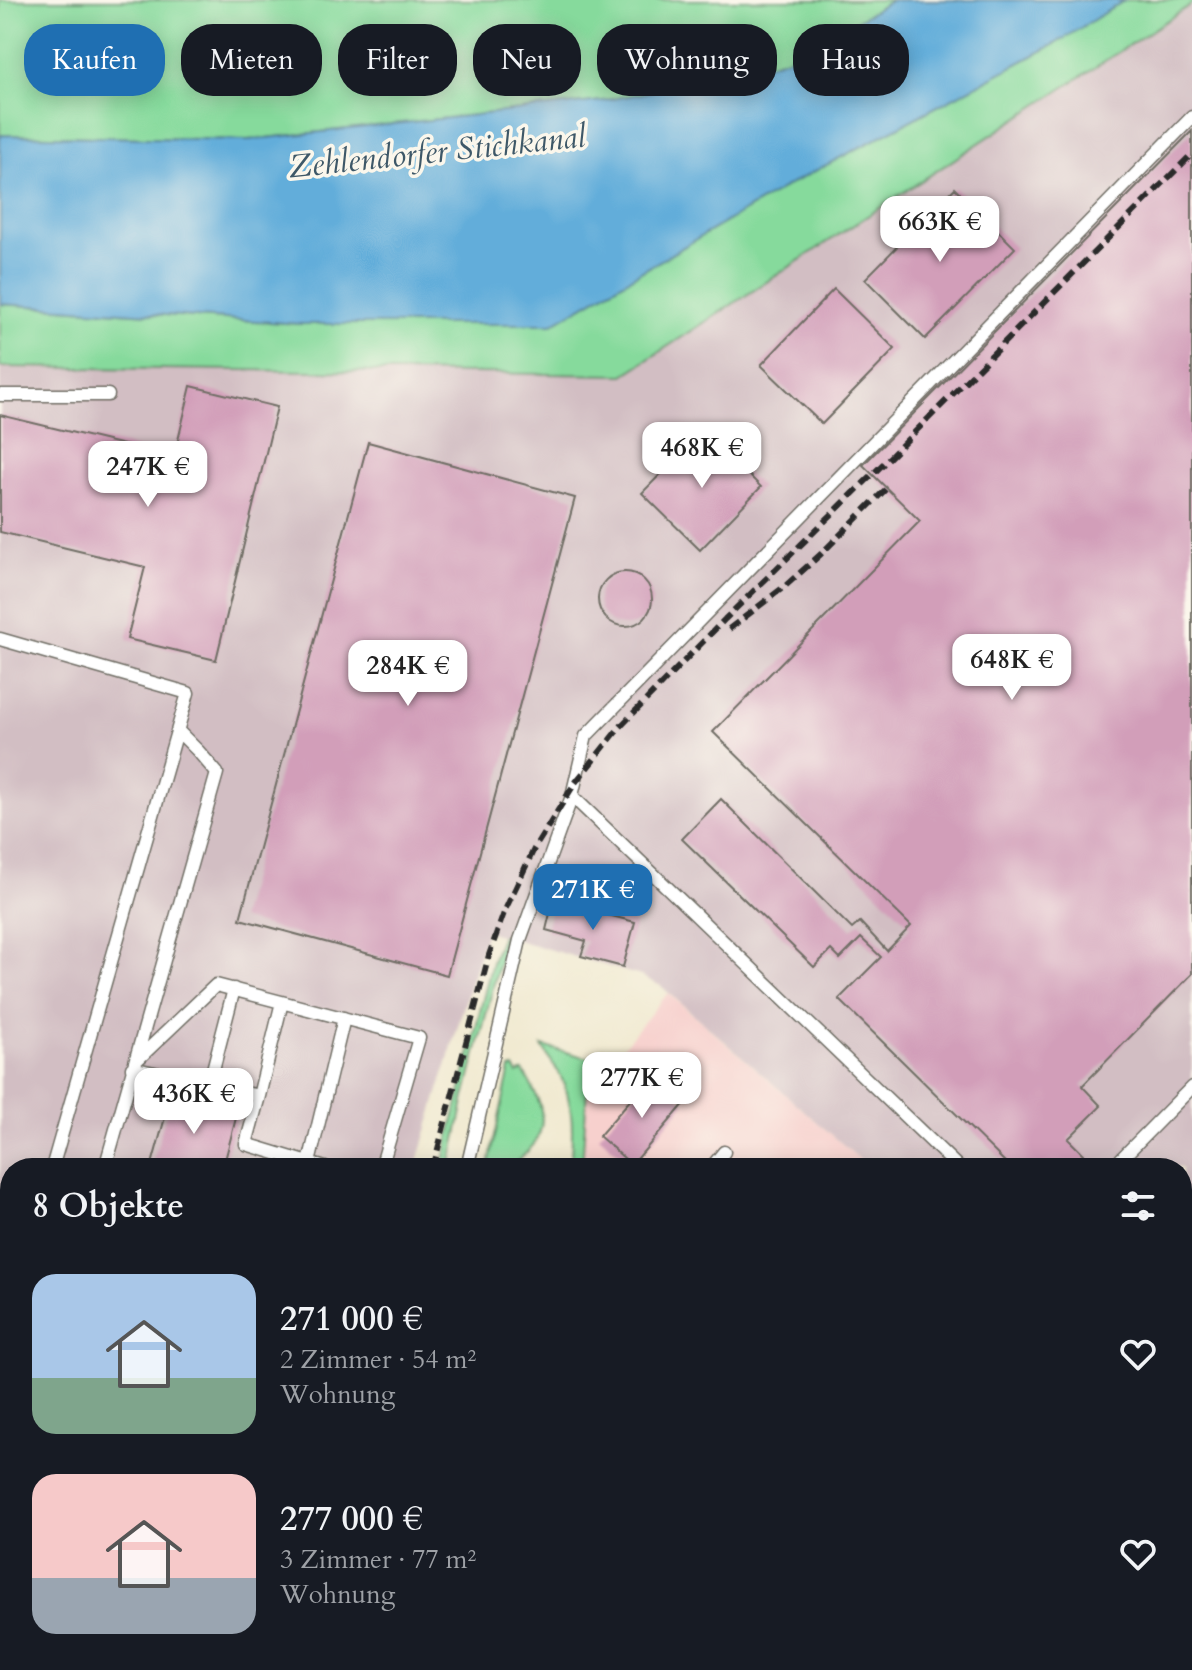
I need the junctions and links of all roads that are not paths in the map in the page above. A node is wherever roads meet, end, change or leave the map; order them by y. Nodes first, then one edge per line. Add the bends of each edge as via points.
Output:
1 (1192, 117) edge
2 (0, 395) edge
3 (108, 395) dead end
4 (0, 639) edge
5 (178, 731) junction
6 (572, 796) junction
7 (234, 989) junction
8 (282, 1002) junction
9 (344, 1018) junction
10 (133, 1066) junction
11 (209, 1085) junction
12 (1192, 1087) edge
13 (259, 1096) junction
14 (724, 1152) dead end
15 (55, 1158) edge
16 (108, 1158) edge
17 (292, 1158) edge
18 (310, 1158) edge
19 (384, 1158) edge
20 (469, 1158) edge
21 (719, 1158) edge
22 (949, 1158) edge
23 (1122, 1158) edge

1 - 6 lane via 586,736
2 - 3 lane
4 - 5 lane via 188,693
5 - 10 lane via 217,773
5 - 15 lane
6 - 20 lane via 520,940
6 - 22 lane
7 - 8 lane
7 - 10 lane via 216,985
7 - 11 lane
8 - 9 lane
8 - 13 lane
9 - 18 lane
9 - 19 lane via 419,1038
10 - 11 lane
10 - 16 lane
11 - 13 lane
12 - 23 lane
13 - 17 lane via 246,1144
14 - 21 lane

